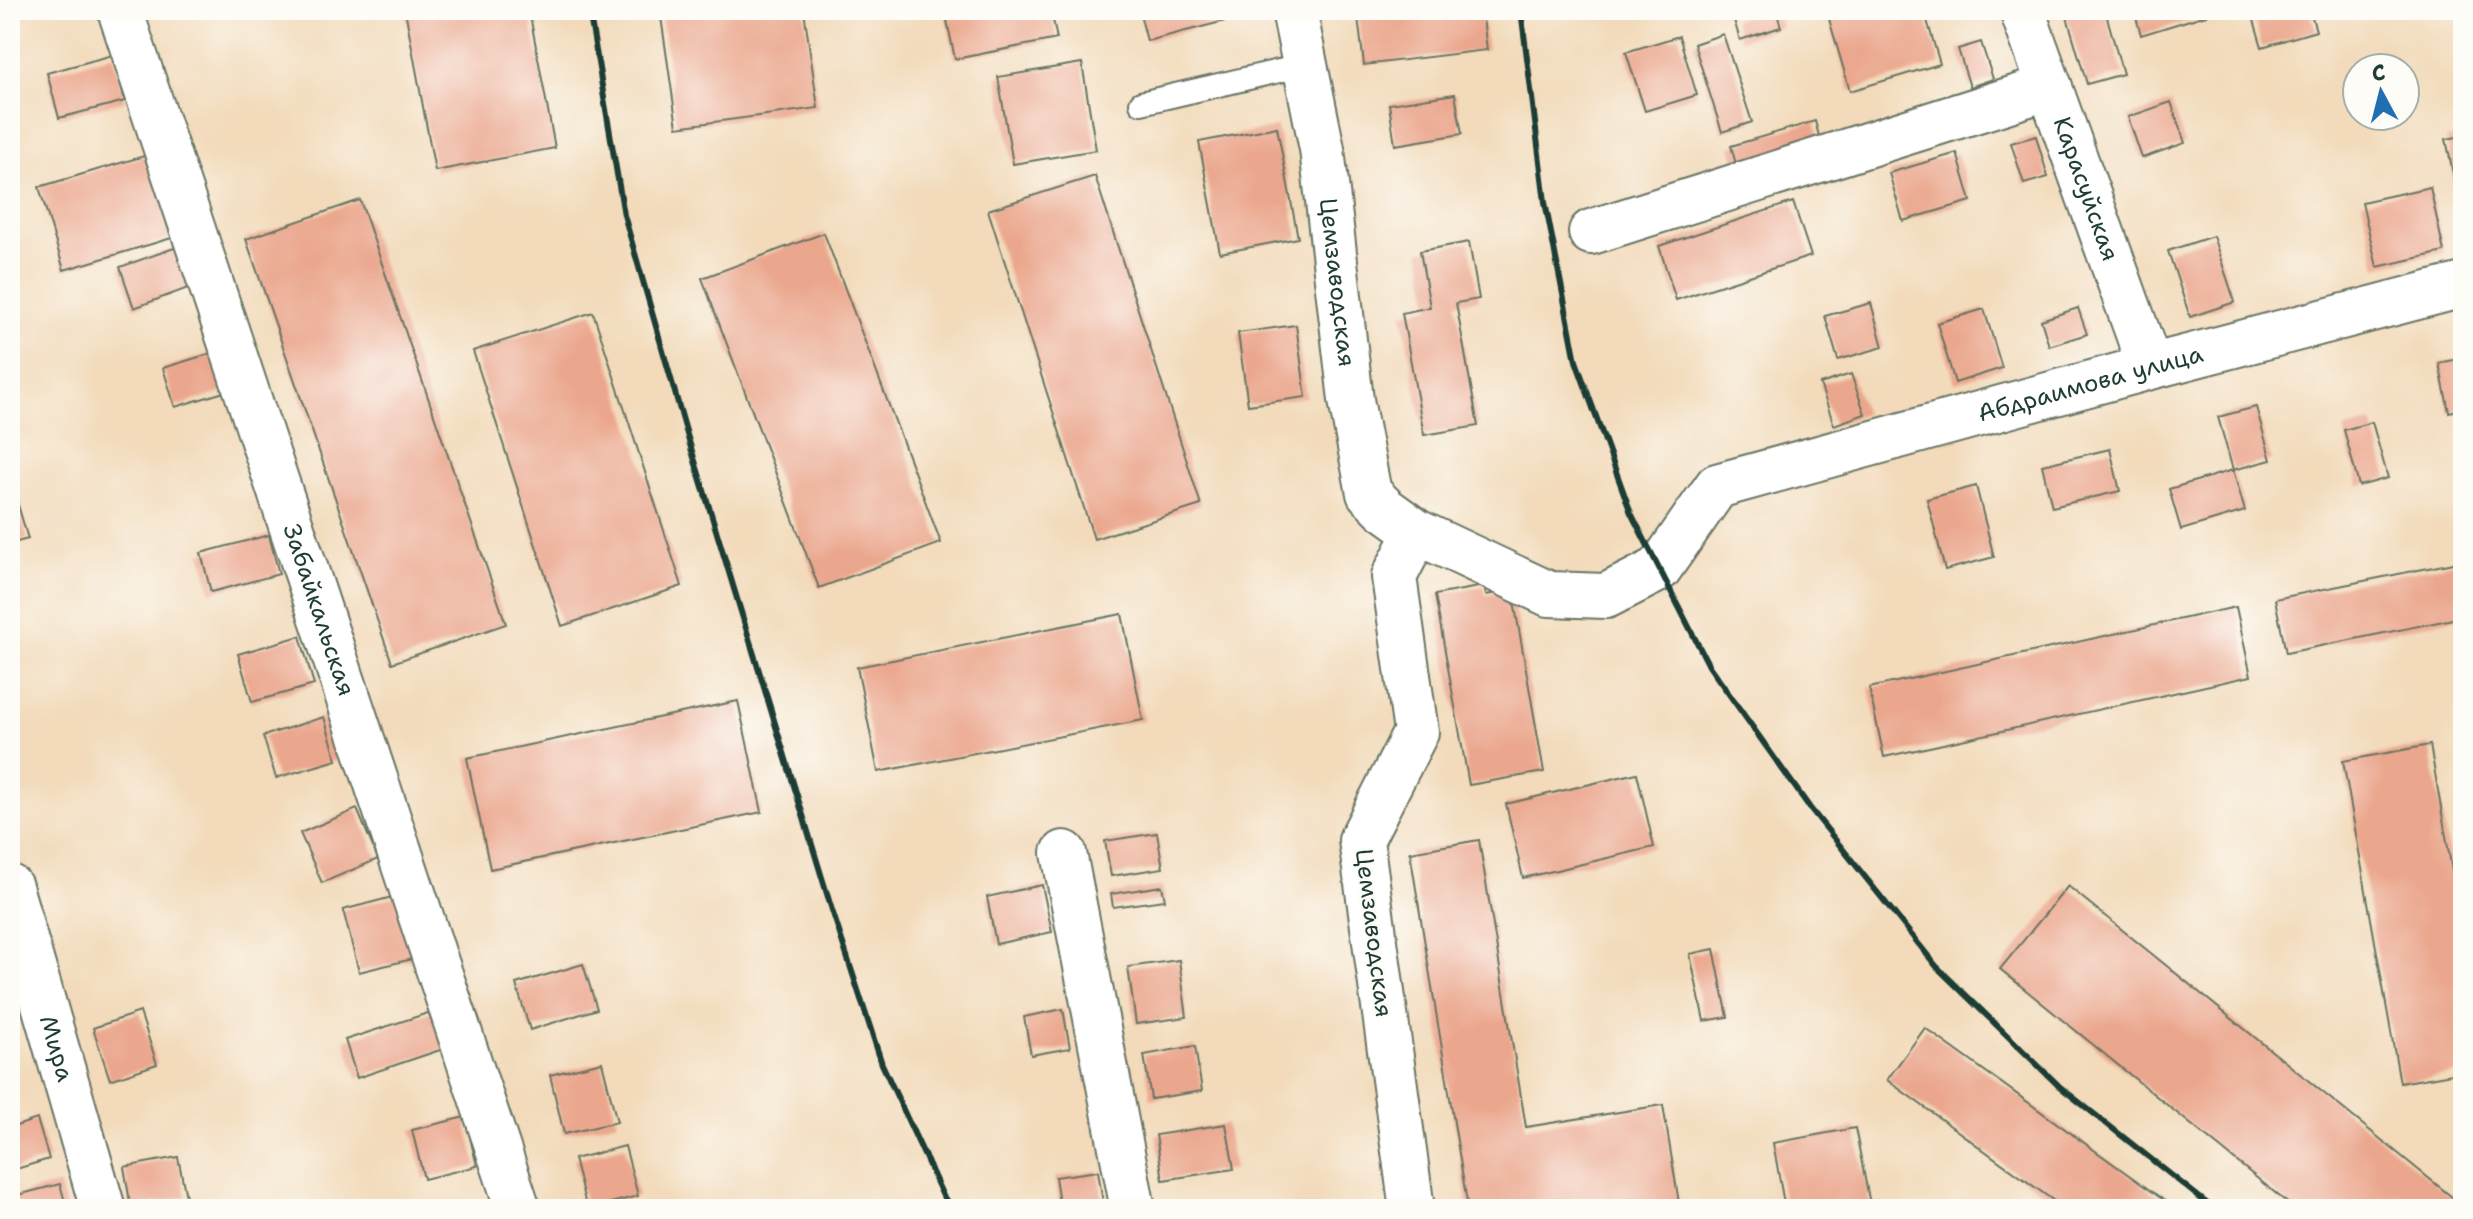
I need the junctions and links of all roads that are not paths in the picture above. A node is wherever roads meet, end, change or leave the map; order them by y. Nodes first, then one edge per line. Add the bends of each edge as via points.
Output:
1 (120, 10) edge
2 (1294, 10) edge
3 (2022, 10) edge
4 (1305, 65) junction
5 (2050, 87) junction
6 (1141, 103) dead end
7 (1591, 232) dead end
8 (2463, 285) edge
9 (2150, 367) junction
10 (1417, 532) junction
11 (1606, 596) joint
12 (1064, 853) dead end
13 (10, 887) edge
14 (103, 1209) edge
15 (518, 1209) edge
16 (1133, 1209) edge
17 (1412, 1209) edge

1 - 15 street, Забайкальская
2 - 4 street, Цемзаводская
3 - 5 street, Карасуйская
4 - 6 lane
4 - 10 street, Цемзаводская via 1322,149 1351,400 1369,493
5 - 7 street
5 - 9 street, Карасуйская
8 - 9 street, Абдраимова улица
9 - 11 street, Абдраимова улица via 1717,486 1659,569
10 - 11 street, Цемзаводская via 1549,594
10 - 17 street, Цемзаводская via 1394,577 1416,732 1361,840
12 - 16 street
13 - 14 street, Мира

